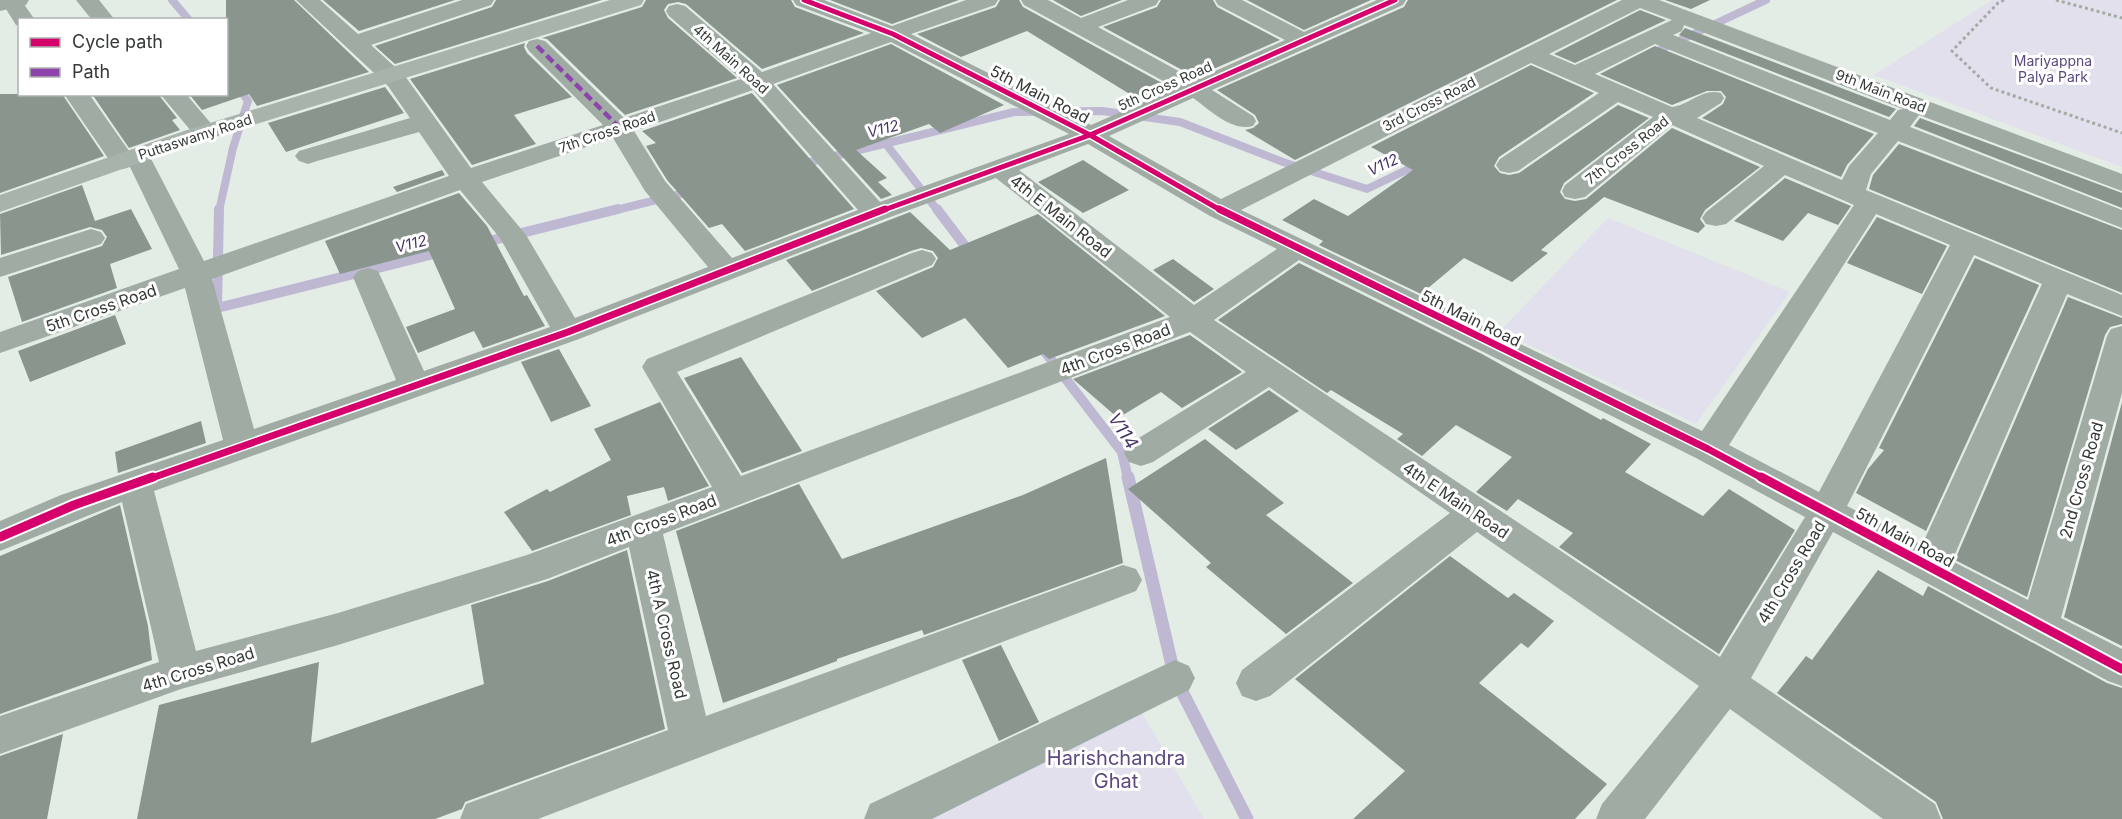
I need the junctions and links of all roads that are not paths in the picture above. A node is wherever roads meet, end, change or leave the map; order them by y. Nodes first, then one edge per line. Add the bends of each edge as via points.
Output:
1 (87, 0) edge
2 (483, 0) edge
3 (633, 0) edge
4 (804, 0) edge
5 (987, 0) edge
6 (1032, 0) edge
7 (1148, 0) edge
8 (1226, 0) edge
9 (1395, 0) edge
10 (1639, 0) edge
11 (7, 2) edge
12 (320, 4) edge
13 (677, 11) dead end
14 (22, 18) edge
15 (103, 18) edge
16 (1703, 24) junction
17 (1080, 27) junction
18 (893, 34) junction
19 (1302, 40) junction
20 (1668, 41) junction
21 (355, 43) junction
22 (537, 46) dead end
23 (1528, 54) junction
24 (392, 75) junction
25 (759, 81) junction
26 (1595, 83) junction
27 (1193, 88) junction
28 (78, 96) edge
29 (174, 96) edge
30 (1712, 98) dead end
31 (1916, 105) junction
32 (1670, 115) junction
33 (1244, 121) dead end
34 (425, 122) junction
35 (619, 128) junction
36 (1894, 132) junction
37 (206, 133) junction
38 (1090, 135) junction
39 (308, 156) dead end
40 (130, 158) junction
41 (1782, 164) junction
42 (1509, 165) dead end
43 (1001, 169) junction
44 (465, 179) junction
45 (2122, 183) edge
46 (1575, 191) dead end
47 (1860, 198) junction
48 (0, 203) edge
49 (1220, 210) junction
50 (875, 213) junction
51 (1716, 218) dead end
52 (2122, 220) edge
53 (91, 238) dead end
54 (1966, 242) junction
55 (1297, 248) junction
56 (922, 259) dead end
57 (0, 268) edge
58 (209, 271) junction
59 (727, 271) junction
60 (368, 277) dead end
61 (2058, 280) junction
62 (2122, 306) edge
63 (1193, 320) junction
64 (568, 332) junction
65 (2122, 336) edge
66 (0, 343) edge
67 (1268, 372) junction
68 (415, 386) junction
69 (242, 446) junction
70 (1708, 449) junction
71 (1141, 453) dead end
72 (135, 484) junction
73 (733, 493) junction
74 (1827, 511) junction
75 (1476, 513) junction
76 (643, 527) junction
77 (0, 537) edge
78 (1931, 566) junction
79 (1123, 580) dead end
80 (2040, 625) junction
81 (2122, 669) edge
82 (181, 672) junction
83 (1175, 678) dead end
84 (1256, 683) dead end
85 (1726, 683) junction
86 (0, 735) edge
87 (691, 741) junction
88 (482, 819) edge
89 (886, 819) edge
90 (1618, 819) edge
91 (1919, 819) edge

1 - 15 street
2 - 21 street
3 - 24 main road, Puttaswamy Road
4 - 18 street, 5th Main Road
5 - 18 street, 7th Cross Road
6 - 17 street
7 - 17 street
8 - 19 street
9 - 19 street, 5th Cross Road
10 - 16 street, 9th Main Road
10 - 23 street, 3rd Cross Road
11 - 14 street
12 - 21 street
13 - 25 street, 4th Main Road
16 - 20 street
16 - 31 street, 9th Main Road
17 - 27 street
18 - 25 street, 7th Cross Road
18 - 38 street, 5th Main Road
19 - 27 street, 5th Cross Road
20 - 26 street
20 - 36 street
21 - 24 street
22 - 35 street
23 - 26 street
23 - 49 street, 3rd Cross Road
24 - 34 street
24 - 37 main road, Puttaswamy Road
25 - 35 street, 7th Cross Road
25 - 50 street, 4th Main Road
26 - 32 street
26 - 42 street
27 - 33 street
27 - 38 street, 5th Cross Road
28 - 40 street
29 - 37 street
30 - 32 street, 7th Cross Road via 1691,112
31 - 36 street
31 - 45 street, 9th Main Road
32 - 41 street
32 - 46 street, 7th Cross Road
34 - 39 street
34 - 44 street
35 - 44 street, 7th Cross Road
35 - 59 street via 665,198
36 - 47 street via 1858,172
36 - 52 street
37 - 40 main road, Puttaswamy Road
38 - 43 street, 5th Cross Road
38 - 49 street, 5th Main Road
40 - 48 main road, Puttaswamy Road
40 - 58 street
41 - 47 street
41 - 51 street
43 - 50 street, 5th Cross Road
43 - 63 street, 4th E Main Road
44 - 58 street, 7th Cross Road
44 - 64 street via 512,235
47 - 54 street
47 - 70 street
49 - 55 street, 5th Main Road
50 - 59 street, 5th Cross Road
53 - 57 street
54 - 61 street
54 - 74 street, 4th Cross Road
55 - 63 street, 4th Cross Road
55 - 70 street, 5th Main Road
56 - 73 street via 658,368
58 - 66 street, 5th Cross Road
58 - 69 street
59 - 64 street, 5th Cross Road
60 - 68 street
61 - 62 street
61 - 78 street
63 - 67 street, 4th E Main Road
63 - 73 street, 4th Cross Road
64 - 68 street, 5th Cross Road
65 - 80 street, 2nd Cross Road
67 - 71 street
67 - 75 street, 4th E Main Road
68 - 69 street, 5th Cross Road
69 - 72 street, 5th Cross Road
70 - 74 street, 5th Main Road
72 - 77 street, 5th Cross Road
72 - 82 street
73 - 76 street, 4th Cross Road
74 - 78 street, 5th Main Road
74 - 85 street, 4th Cross Road
75 - 84 street
75 - 85 street, 4th E Main Road
76 - 82 street, 4th Cross Road via 534,568 382,616
76 - 87 street, 4th A Cross Road
78 - 80 street, 5th Main Road
79 - 87 street
80 - 81 street, 5th Main Road
82 - 86 street, 4th Cross Road
83 - 89 street
85 - 90 street, 4th Cross Road
85 - 91 street, 4th E Main Road
87 - 88 street

